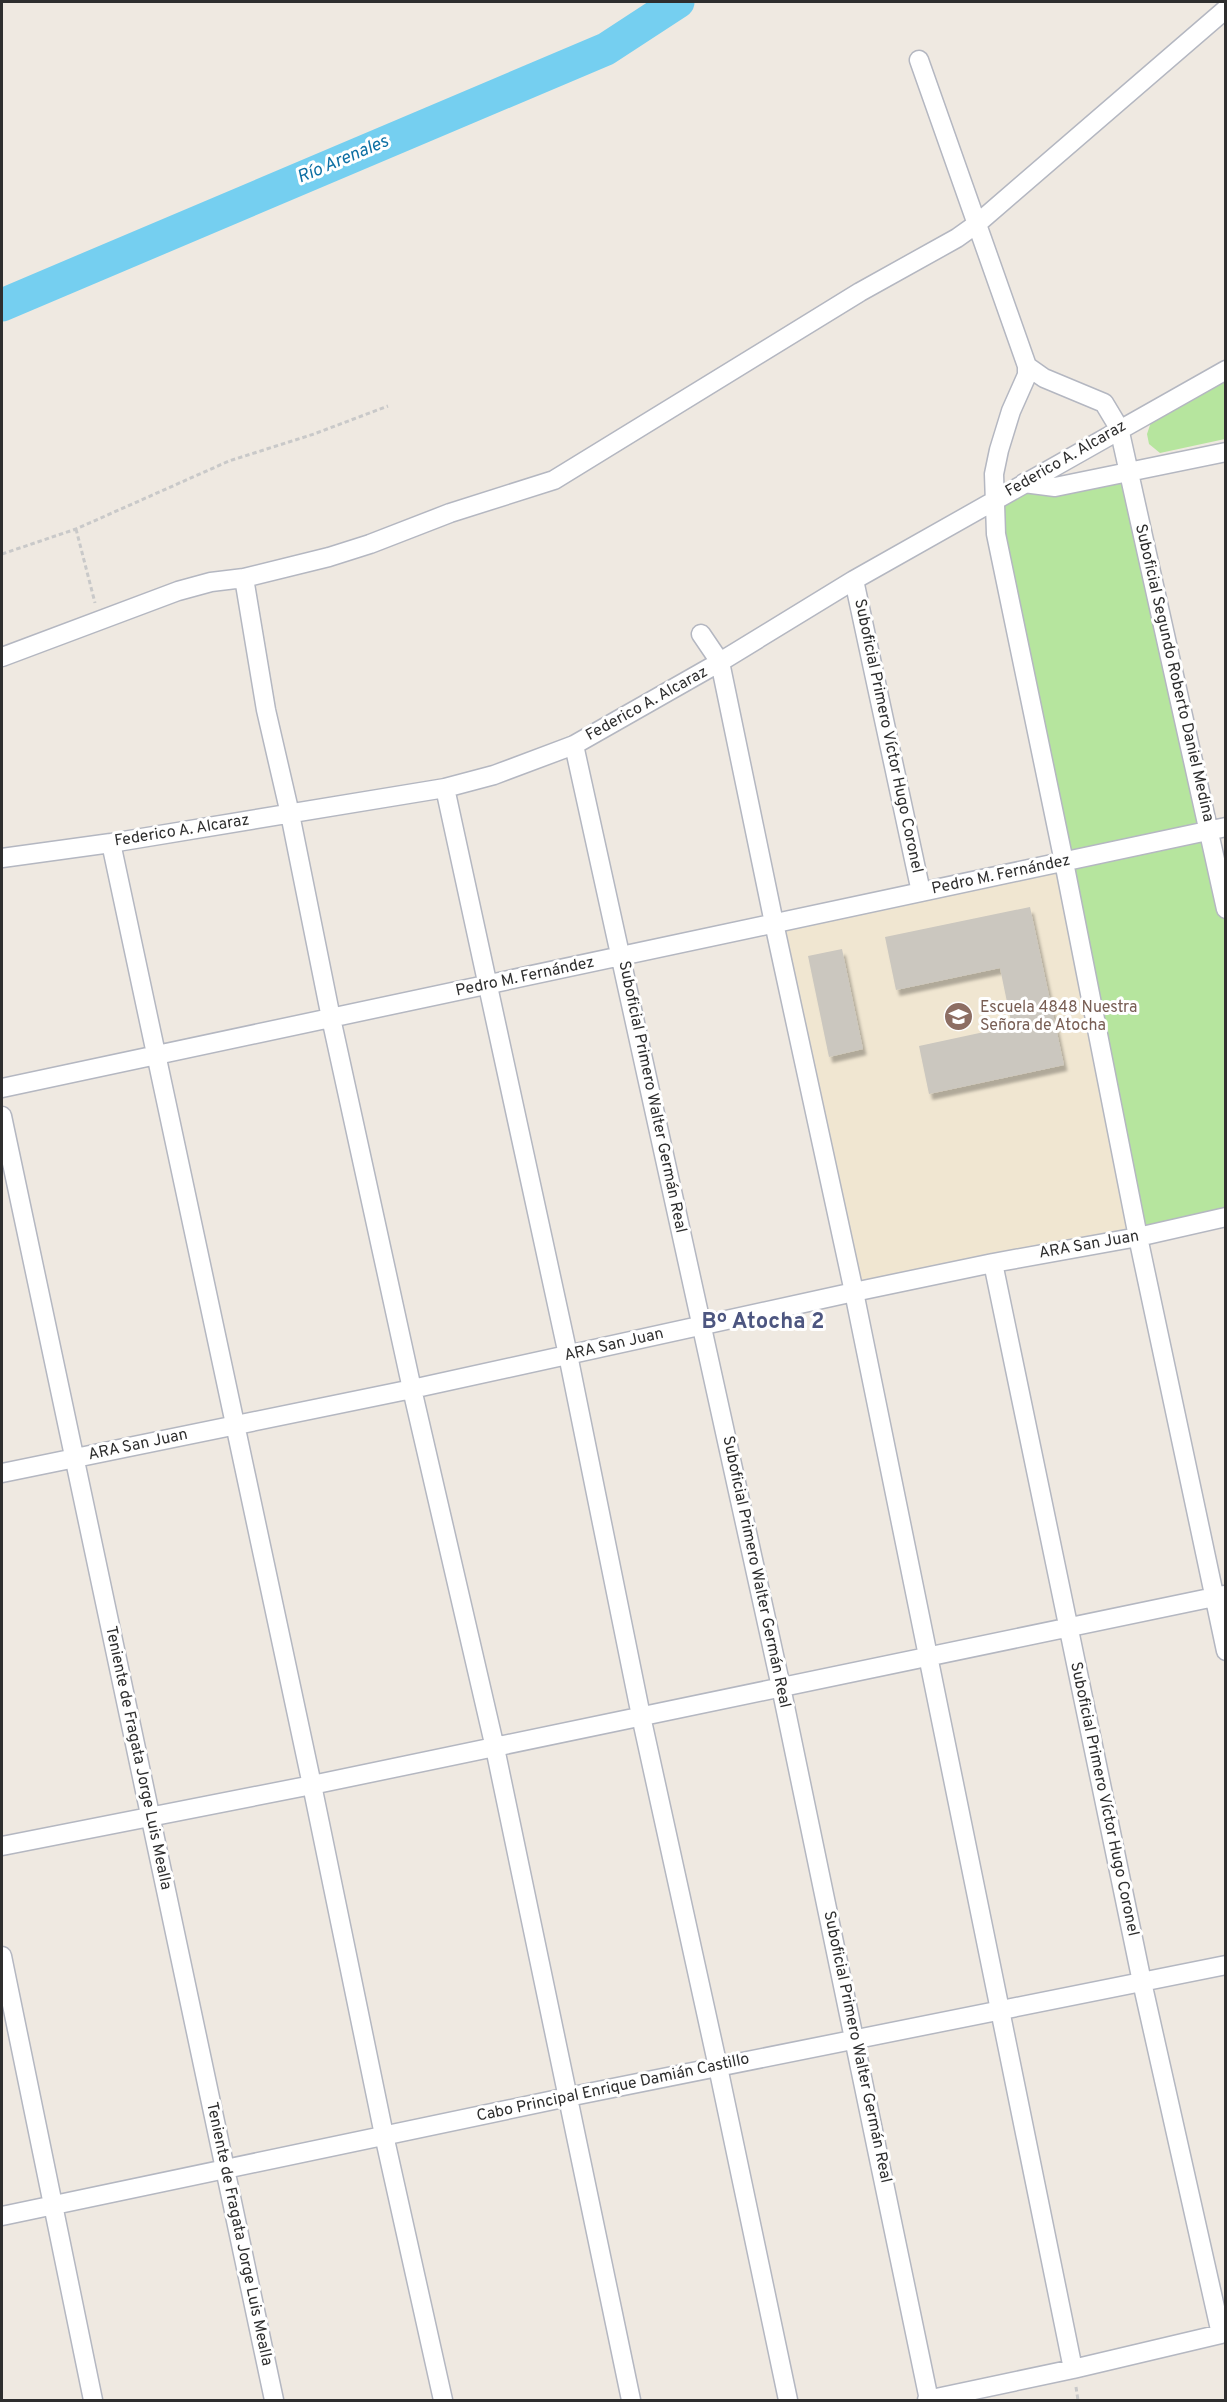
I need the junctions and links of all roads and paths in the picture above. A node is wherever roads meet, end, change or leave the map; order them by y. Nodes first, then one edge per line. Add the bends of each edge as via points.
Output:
1 (1226, 9) edge
2 (919, 60) dead end
3 (978, 223) junction
4 (1027, 366) junction
5 (1226, 370) edge
6 (388, 406) dead end
7 (1119, 428) junction
8 (1226, 452) edge
9 (1129, 473) junction
10 (1024, 483) junction
11 (995, 500) junction
12 (76, 529) junction
13 (2, 554) edge
14 (244, 578) junction
15 (854, 579) junction
16 (99, 620) junction
17 (701, 634) dead end
18 (2, 657) edge
19 (720, 662) junction
20 (574, 745) junction
21 (445, 788) junction
22 (290, 814) junction
23 (1217, 829) edge
24 (111, 843) junction
25 (2, 858) edge
26 (1064, 862) junction
27 (921, 892) junction
28 (1226, 909) edge
29 (774, 923) junction
30 (621, 956) junction
31 (486, 985) junction
32 (331, 1018) junction
33 (156, 1055) junction
34 (2, 1088) edge
35 (2, 1116) edge
36 (1226, 1217) edge
37 (1138, 1237) junction
38 (993, 1263) junction
39 (854, 1292) junction
40 (702, 1325) junction
41 (568, 1355) junction
42 (412, 1389) junction
43 (235, 1425) junction
44 (74, 1458) junction
45 (2, 1473) edge
46 (1220, 1596) edge
47 (1068, 1629) junction
48 (1226, 1651) edge
49 (927, 1658) junction
50 (781, 1687) junction
51 (641, 1716) junction
52 (495, 1748) junction
53 (312, 1785) junction
54 (151, 1817) junction
55 (2, 1846) edge
56 (2, 1956) edge
57 (1226, 1965) edge
58 (1142, 1982) junction
59 (1000, 2011) junction
60 (856, 2039) junction
61 (718, 2067) junction
62 (568, 2097) junction
63 (384, 2135) junction
64 (225, 2169) junction
65 (51, 2205) junction
66 (2, 2216) edge
67 (1223, 2332) edge
68 (1073, 2369) junction
69 (93, 2400) edge
70 (274, 2400) edge
71 (443, 2400) edge
72 (632, 2400) edge
73 (788, 2400) edge
74 (928, 2400) edge

1 - 3 street
2 - 3 street
3 - 4 street
3 - 14 street via 554,480 360,547
4 - 7 street, Suboficial Segundo Roberto Daniel Medina via 1044,378 1104,403
4 - 11 street via 999,450 994,474
5 - 7 street, Federico A. Alcaraz
6 - 12 path via 229,461
7 - 9 street, Suboficial Segundo Roberto Daniel Medina
7 - 10 street, Federico A. Alcaraz
8 - 9 street
9 - 10 street via 1055,487
9 - 23 street, Suboficial Segundo Roberto Daniel Medina
10 - 11 street, Federico A. Alcaraz
11 - 15 street, Federico A. Alcaraz
11 - 26 street via 996,534
12 - 13 path
12 - 16 path
14 - 16 street via 178,591
14 - 22 street via 266,710
15 - 19 street, Federico A. Alcaraz
15 - 27 street, Suboficial Primero Víctor Hugo Coronel
16 - 18 street
17 - 19 street
19 - 20 street, Federico A. Alcaraz
19 - 29 street
20 - 21 street, Federico A. Alcaraz via 494,775
20 - 30 street, Suboficial Primero Walter Germán Real
21 - 22 street, Federico A. Alcaraz
21 - 31 street
22 - 24 street, Federico A. Alcaraz
22 - 32 street
23 - 26 street, Pedro M. Fernández
23 - 28 street, Suboficial Segundo Roberto Daniel Medina
24 - 25 street, Federico A. Alcaraz
24 - 33 street
26 - 27 street, Pedro M. Fernández
26 - 37 street
27 - 29 street, Pedro M. Fernández
29 - 30 street, Pedro M. Fernández
29 - 39 street
30 - 31 street, Pedro M. Fernández
30 - 40 street, Suboficial Primero Walter Germán Real
31 - 32 street, Pedro M. Fernández
31 - 41 street
32 - 33 street, Pedro M. Fernández
32 - 42 street
33 - 34 street, Pedro M. Fernández
33 - 43 street
35 - 44 street, Teniente de Fragata Jorge Luis Mealla
36 - 37 street, ARA San Juan
37 - 38 street, ARA San Juan
37 - 46 street
38 - 39 street, ARA San Juan
38 - 47 street, Suboficial Primero Víctor Hugo Coronel
39 - 40 street, ARA San Juan
39 - 49 street
40 - 41 street, ARA San Juan
40 - 50 street, Suboficial Primero Walter Germán Real
41 - 42 street, ARA San Juan
41 - 51 street
42 - 43 street, ARA San Juan
42 - 52 street
43 - 44 street, ARA San Juan
43 - 53 street
44 - 45 street, ARA San Juan
44 - 54 street, Teniente de Fragata Jorge Luis Mealla
46 - 47 street
46 - 48 street
47 - 49 street
47 - 58 street, Suboficial Primero Víctor Hugo Coronel
49 - 50 street
49 - 59 street
50 - 51 street
50 - 60 street, Suboficial Primero Walter Germán Real
51 - 52 street
51 - 61 street
52 - 53 street
52 - 62 street
53 - 54 street
53 - 63 street
54 - 55 street
54 - 64 street, Teniente de Fragata Jorge Luis Mealla
56 - 65 street
57 - 58 street, Cabo Principal Enrique Damián Castillo
58 - 59 street, Cabo Principal Enrique Damián Castillo
58 - 67 street, Suboficial Primero Víctor Hugo Coronel
59 - 60 street, Cabo Principal Enrique Damián Castillo
59 - 68 street
60 - 61 street, Cabo Principal Enrique Damián Castillo
60 - 74 street, Suboficial Primero Walter Germán Real
61 - 62 street, Cabo Principal Enrique Damián Castillo
61 - 73 street
62 - 63 street, Cabo Principal Enrique Damián Castillo
62 - 72 street
63 - 64 street, Cabo Principal Enrique Damián Castillo
63 - 71 street
64 - 65 street, Cabo Principal Enrique Damián Castillo
64 - 70 street, Teniente de Fragata Jorge Luis Mealla
65 - 66 street, Cabo Principal Enrique Damián Castillo
65 - 69 street
67 - 68 street
68 - 74 street

